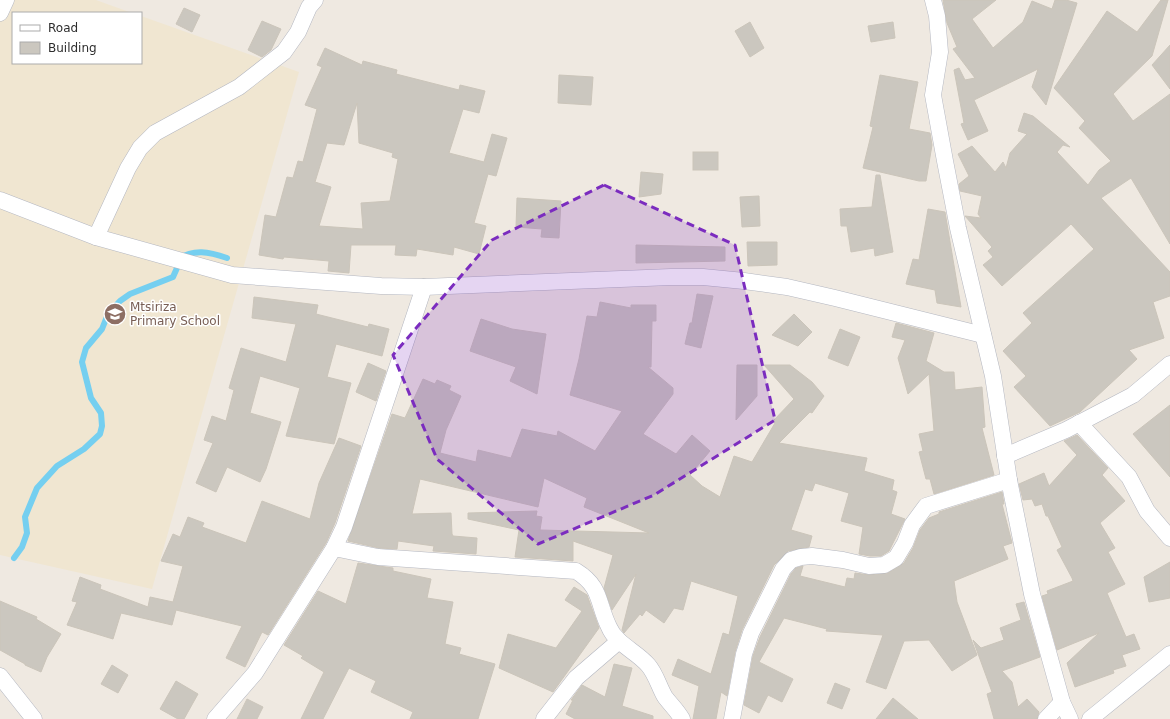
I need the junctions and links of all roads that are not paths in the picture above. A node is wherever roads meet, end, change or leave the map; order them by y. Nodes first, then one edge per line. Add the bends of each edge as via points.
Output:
1 (6, 0) edge
2 (932, 0) edge
3 (312, 2) edge
4 (0, 13) edge
5 (0, 200) edge
6 (96, 237) junction
7 (424, 287) junction
8 (983, 335) junction
9 (1170, 364) edge
10 (1079, 423) junction
11 (1005, 456) junction
12 (1009, 480) junction
13 (1170, 538) edge
14 (334, 548) junction
15 (619, 641) junction
16 (1170, 654) edge
17 (0, 676) edge
18 (1062, 702) junction
19 (34, 719) edge
20 (215, 719) edge
21 (544, 719) edge
22 (682, 719) edge
23 (732, 719) edge
24 (1046, 719) edge
25 (1070, 719) edge
26 (1090, 719) edge

1 - 4 street
2 - 8 street via 937,16 940,52 933,95 958,228
3 - 6 street via 298,32 284,52 239,86 155,133 140,148
5 - 6 street
6 - 7 street via 232,275
7 - 8 street via 703,277 787,287
7 - 14 street via 344,527
8 - 11 street via 993,376
9 - 10 street via 1133,395
10 - 11 street
10 - 13 street via 1129,477 1147,511
11 - 12 street
12 - 18 street via 1032,594
12 - 23 street via 926,506 912,525 896,558 884,565 869,566 812,556 792,560 783,570 751,633 744,654
14 - 15 street via 378,557 576,571 588,579 596,590 609,628
14 - 20 street via 255,673
15 - 21 street via 576,678
15 - 22 street via 649,665 666,698 677,709
16 - 26 street
17 - 19 street
18 - 24 street
18 - 25 street

